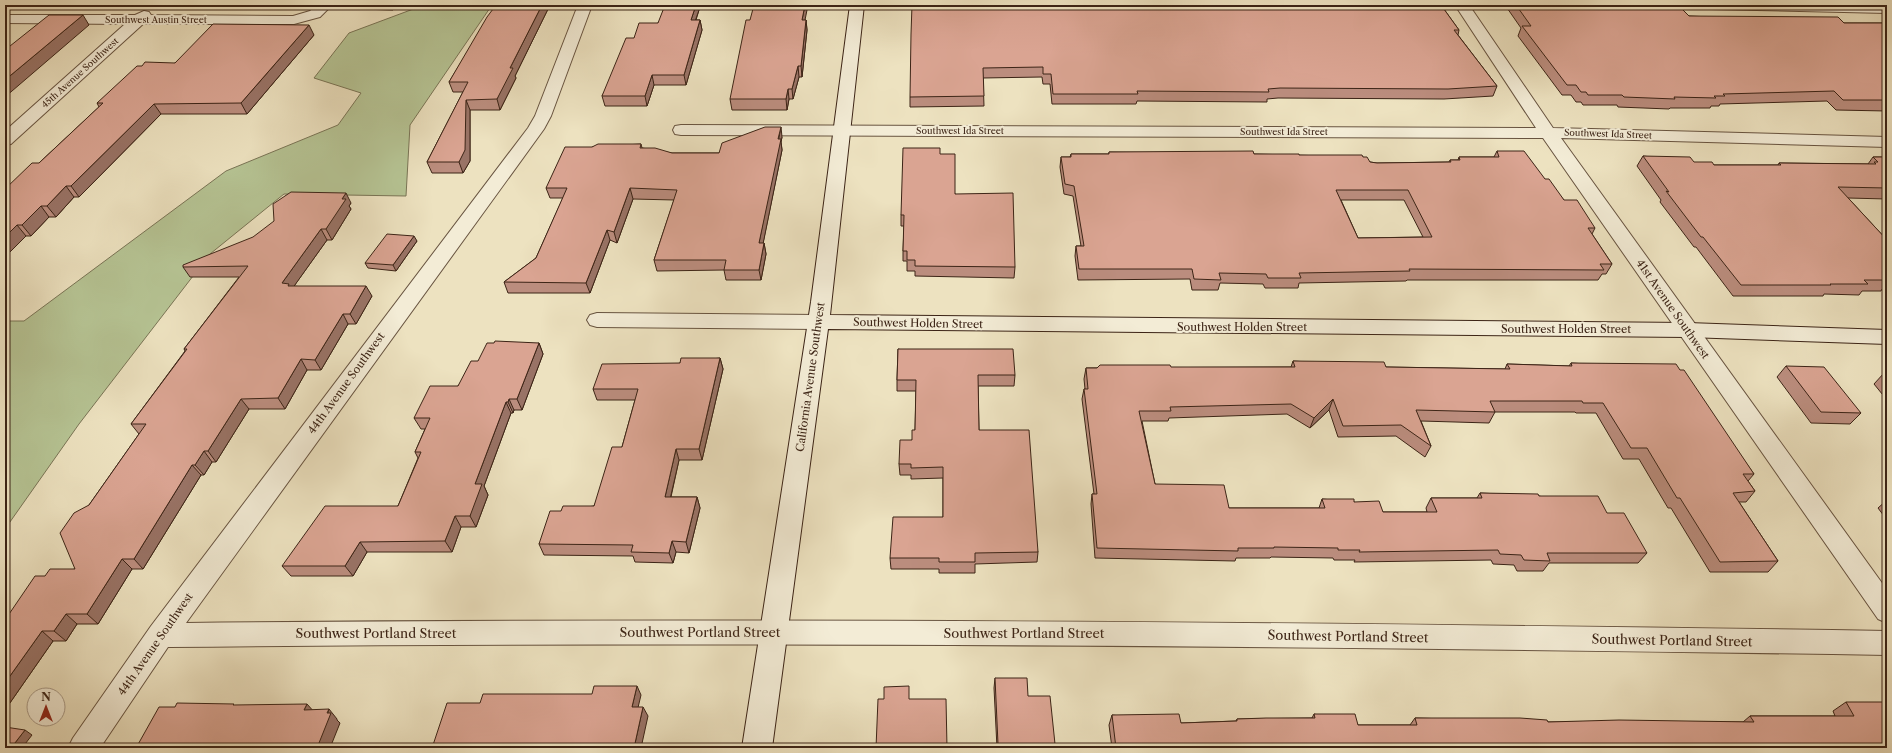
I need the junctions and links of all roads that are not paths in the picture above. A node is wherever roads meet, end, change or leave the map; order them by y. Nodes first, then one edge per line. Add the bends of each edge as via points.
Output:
1 (156, 5) edge
2 (325, 5) edge
3 (585, 5) edge
4 (857, 5) edge
5 (1462, 5) edge
6 (1710, 5) edge
7 (1842, 6) edge
8 (1887, 9) edge
9 (5, 19) edge
10 (140, 20) junction
11 (680, 130) dead end
12 (843, 131) junction
13 (1548, 133) junction
14 (5, 140) edge
15 (1887, 142) edge
16 (597, 320) dead end
17 (818, 322) junction
18 (1688, 330) junction
19 (1887, 337) edge
20 (1887, 611) edge
21 (774, 632) junction
22 (161, 635) junction
23 (1887, 643) edge
24 (83, 748) edge
25 (757, 748) edge

1 - 10 street, 45th Avenue Southwest
2 - 10 street, Southwest Austin Street via 307,18 280,21
3 - 22 street, 44th Avenue Southwest via 543,116 536,128
4 - 12 street, California Avenue Southwest
5 - 13 street, 41st Avenue Southwest
6 - 7 street
7 - 8 street
9 - 10 street, Southwest Austin Street
10 - 14 street, 45th Avenue Southwest
11 - 12 street, Southwest Ida Street
12 - 13 street, Southwest Ida Street
12 - 17 street, California Avenue Southwest
13 - 15 street, Southwest Ida Street
13 - 18 street, 41st Avenue Southwest
16 - 17 street, Southwest Holden Street
17 - 18 street, Southwest Holden Street
17 - 21 street, California Avenue Southwest
18 - 19 street, Southwest Holden Street
18 - 20 street, 41st Avenue Southwest
21 - 22 street, Southwest Portland Street
21 - 23 street, Southwest Portland Street
21 - 25 street, California Avenue Southwest
22 - 24 street, 44th Avenue Southwest

